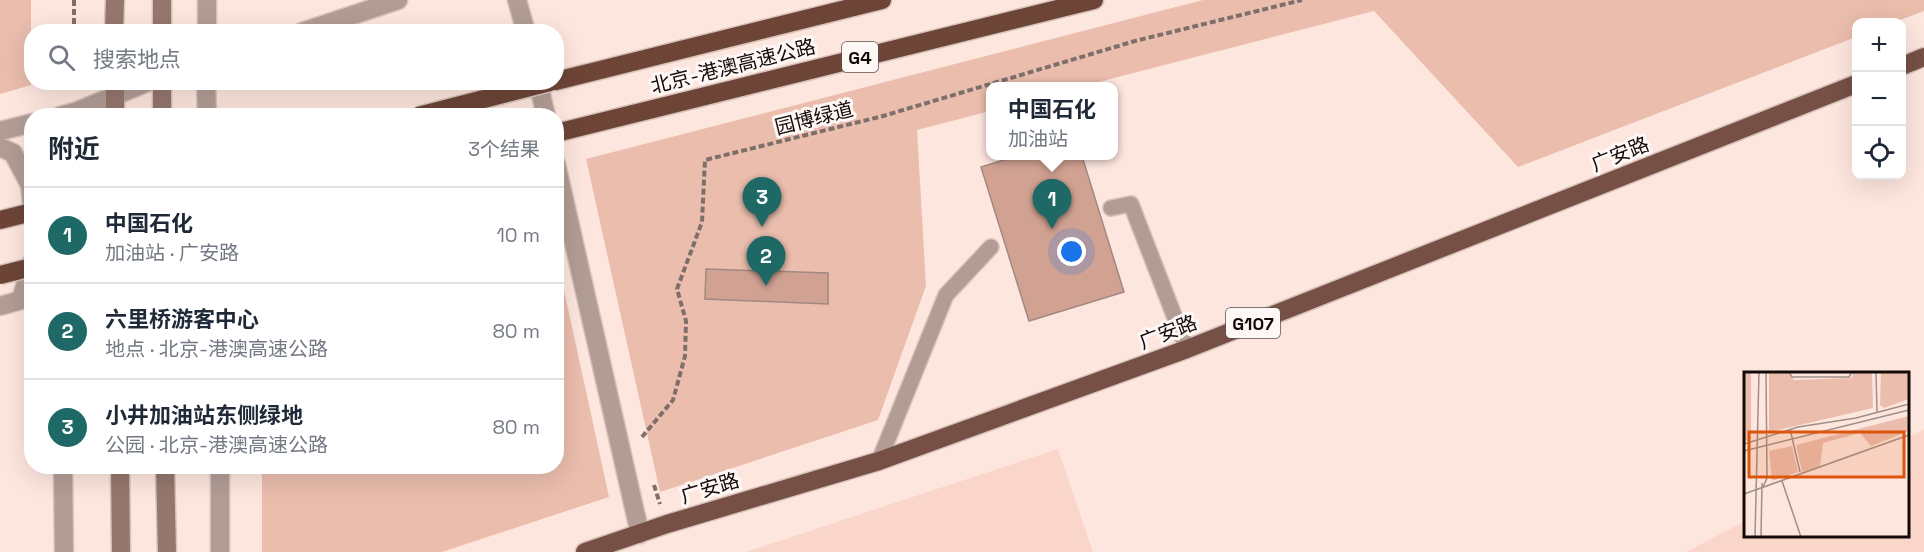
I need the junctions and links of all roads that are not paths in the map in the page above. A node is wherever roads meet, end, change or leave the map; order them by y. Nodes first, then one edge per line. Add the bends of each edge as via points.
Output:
1 (115, 0) edge
2 (162, 0) edge
3 (207, 0) edge
4 (398, 0) edge
5 (517, 0) edge
6 (882, 0) edge
7 (1094, 0) edge
8 (114, 24) edge
9 (162, 24) edge
10 (207, 24) edge
11 (326, 24) edge
12 (524, 24) edge
13 (1924, 57) edge
14 (1906, 64) edge
15 (564, 79) edge
16 (1852, 86) edge
17 (113, 90) edge
18 (115, 90) edge
19 (162, 90) edge
20 (206, 90) edge
21 (519, 90) edge
22 (540, 90) edge
23 (82, 108) edge
24 (115, 108) edge
25 (162, 108) edge
26 (207, 108) edge
27 (449, 108) edge
28 (544, 108) edge
29 (24, 125) edge
30 (0, 131) edge
31 (564, 131) edge
32 (0, 147) edge
33 (24, 173) edge
34 (564, 199) edge
35 (1111, 208) dead end
36 (24, 214) edge
37 (0, 220) edge
38 (991, 247) dead end
39 (24, 269) edge
40 (0, 275) edge
41 (24, 300) edge
42 (0, 306) edge
43 (1187, 349) junction
44 (879, 461) junction
45 (63, 474) edge
46 (120, 474) edge
47 (165, 474) edge
48 (220, 474) edge
49 (640, 534) junction
50 (64, 552) edge
51 (120, 552) edge
52 (167, 552) edge
53 (220, 552) edge
54 (585, 552) edge

1 - 8 main road
2 - 9 main road
3 - 10 street
4 - 11 street
5 - 12 street
6 - 15 highway
7 - 31 highway, 北京-港澳高速公路 / G4
13 - 14 highway
16 - 43 highway, 广安路 / G107
17 - 23 street
18 - 24 main road
19 - 25 main road
20 - 26 street
21 - 27 highway, bridge
22 - 28 street
29 - 30 street
32 - 33 street via 14,153
34 - 49 street
35 - 43 lane via 1131,204
36 - 37 highway
38 - 44 lane via 946,296
39 - 40 highway, bridge
41 - 42 street
43 - 44 highway, 广安路 / G107
44 - 49 highway, 广安路 / G107
45 - 50 street
46 - 51 main road
47 - 52 main road
48 - 53 street
49 - 54 highway, 广安路 / G107

